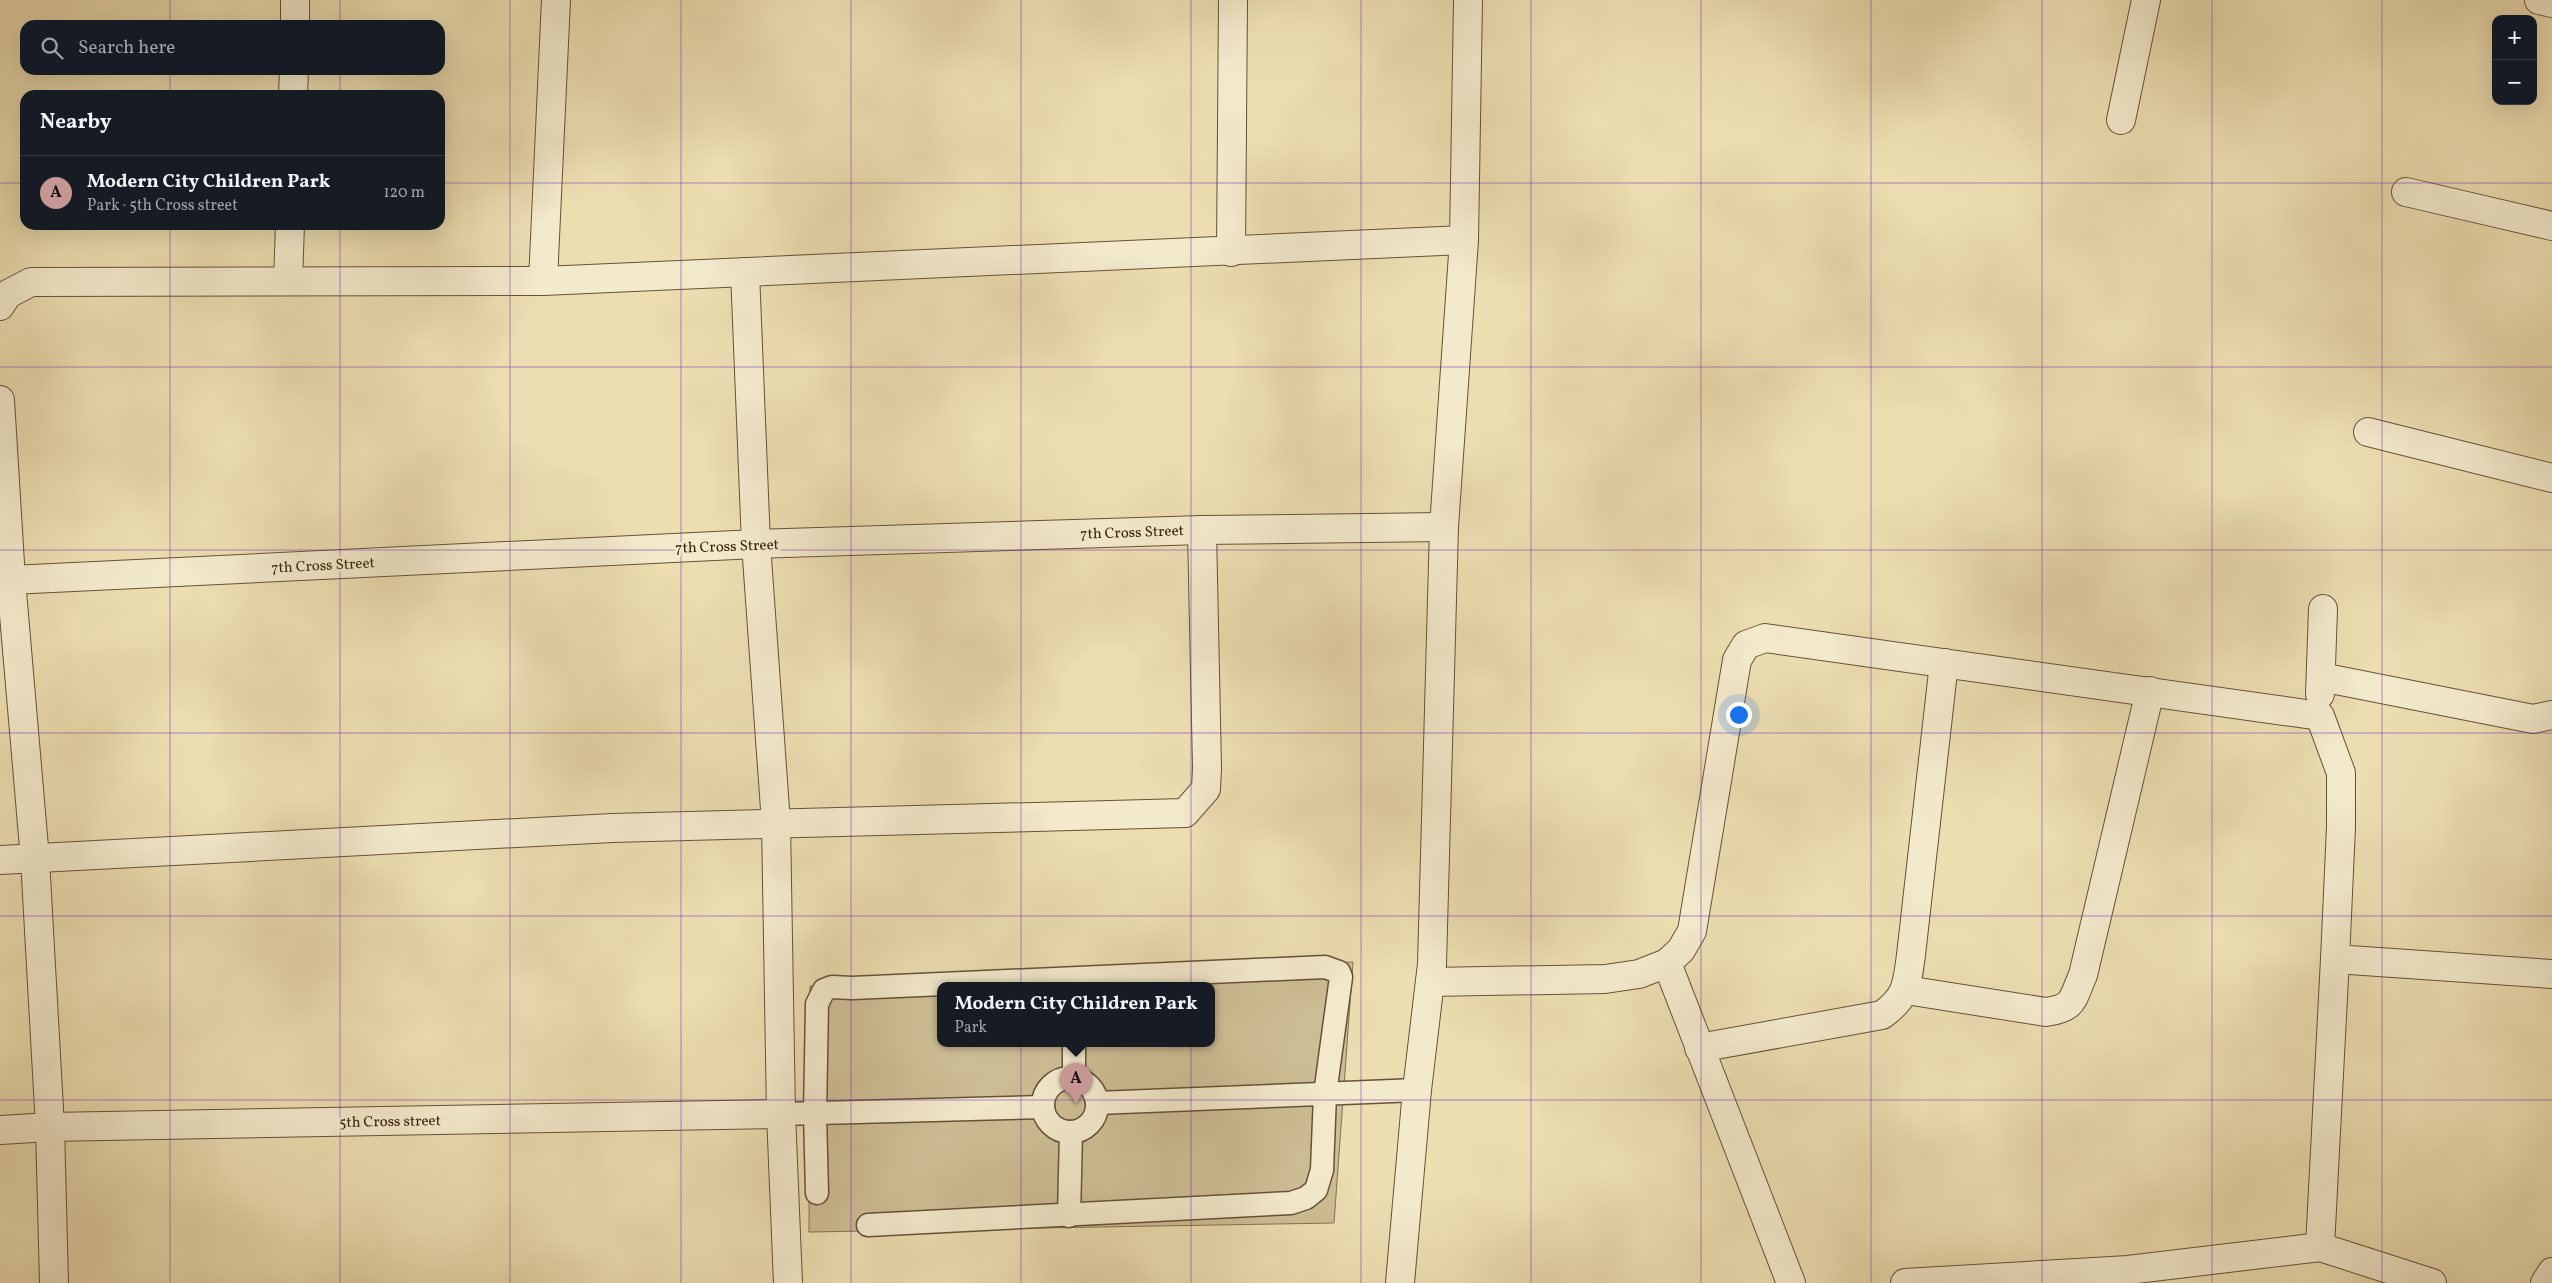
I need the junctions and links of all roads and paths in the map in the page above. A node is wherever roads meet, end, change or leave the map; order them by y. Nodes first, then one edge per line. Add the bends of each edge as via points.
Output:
1 (296, 0) edge
2 (556, 0) edge
3 (1233, 0) edge
4 (1468, 0) edge
5 (2146, 0) edge
6 (2539, 0) edge
7 (2552, 3) edge
8 (295, 20) edge
9 (294, 75) edge
10 (293, 90) edge
11 (2121, 120) dead end
12 (2406, 192) dead end
13 (2552, 226) edge
14 (290, 230) edge
15 (1464, 240) junction
16 (1231, 252) junction
17 (744, 272) junction
18 (288, 281) junction
19 (543, 281) junction
20 (0, 306) edge
21 (0, 400) edge
22 (2368, 432) dead end
23 (2552, 478) edge
24 (1444, 527) junction
25 (1202, 530) junction
26 (756, 544) junction
27 (11, 580) junction
28 (2323, 609) dead end
29 (1944, 662) junction
30 (2321, 677) junction
31 (2150, 692) junction
32 (2552, 715) edge
33 (2320, 716) junction
34 (776, 823) junction
35 (35, 859) junction
36 (0, 860) edge
37 (2335, 959) junction
38 (1667, 963) junction
39 (2552, 974) edge
40 (1073, 981) edge
41 (1041, 982) edge
42 (1430, 982) junction
43 (937, 985) edge
44 (1906, 990) junction
45 (1074, 1047) edge
46 (1699, 1048) junction
47 (1074, 1079) junction
48 (1417, 1090) junction
49 (1325, 1094) junction
50 (1097, 1104) junction
51 (1043, 1107) junction
52 (781, 1114) junction
53 (815, 1114) junction
54 (50, 1127) junction
55 (0, 1130) edge
56 (1071, 1132) junction
57 (817, 1193) dead end
58 (1069, 1216) junction
59 (868, 1225) dead end
60 (2320, 1247) junction
61 (2552, 1272) edge
62 (54, 1283) edge
63 (788, 1283) edge
64 (1400, 1283) edge
65 (1791, 1283) edge
66 (1905, 1283) edge
67 (2432, 1283) edge
68 (2545, 1283) edge

1 - 8 street
2 - 19 street
3 - 16 street
4 - 15 street
5 - 11 street
6 - 7 street
9 - 10 street
12 - 13 street
14 - 18 street
15 - 16 street
15 - 24 street
16 - 17 street
17 - 19 street
17 - 26 street
18 - 19 street
18 - 20 street via 31,282 8,294
21 - 27 street
22 - 23 street
24 - 25 street, 7th Cross Street
24 - 42 street
25 - 26 street, 7th Cross Street
25 - 34 street via 1207,775 1206,789 1185,813
26 - 27 street, 7th Cross Street
26 - 34 street
27 - 35 street
28 - 30 street
29 - 31 street
29 - 38 street via 1765,638 1746,645 1737,660 1692,930 1681,950
29 - 44 street
30 - 32 street via 2533,719
30 - 33 street
31 - 33 street
31 - 44 street via 2083,975 2071,1003 2062,1010 2046,1012
33 - 37 street via 2341,774
34 - 35 street via 612,828
34 - 52 street
35 - 36 street
35 - 54 street
37 - 39 street
37 - 60 street
38 - 42 street via 1639,974 1605,980
38 - 46 street
40 - 41 lane
40 - 49 lane via 1333,968 1341,977
42 - 48 street
43 - 53 lane via 832,987 824,990 817,1004
44 - 46 street via 1898,1004 1882,1015
45 - 47 lane
46 - 65 street
47 - 50 lane via 1090,1087
47 - 51 lane via 1052,1086
48 - 49 lane
48 - 64 street
49 - 50 lane
49 - 58 lane via 1322,1170 1316,1190 1306,1198 1291,1203
50 - 56 lane via 1093,1120 1087,1127
51 - 53 lane
51 - 56 lane via 1055,1128
52 - 53 lane
52 - 54 street, 5th Cross street
52 - 63 street
53 - 57 lane
54 - 55 street, 5th Cross street
54 - 62 street
56 - 58 lane
58 - 59 lane
60 - 66 street via 2128,1270
60 - 67 street
61 - 68 street

